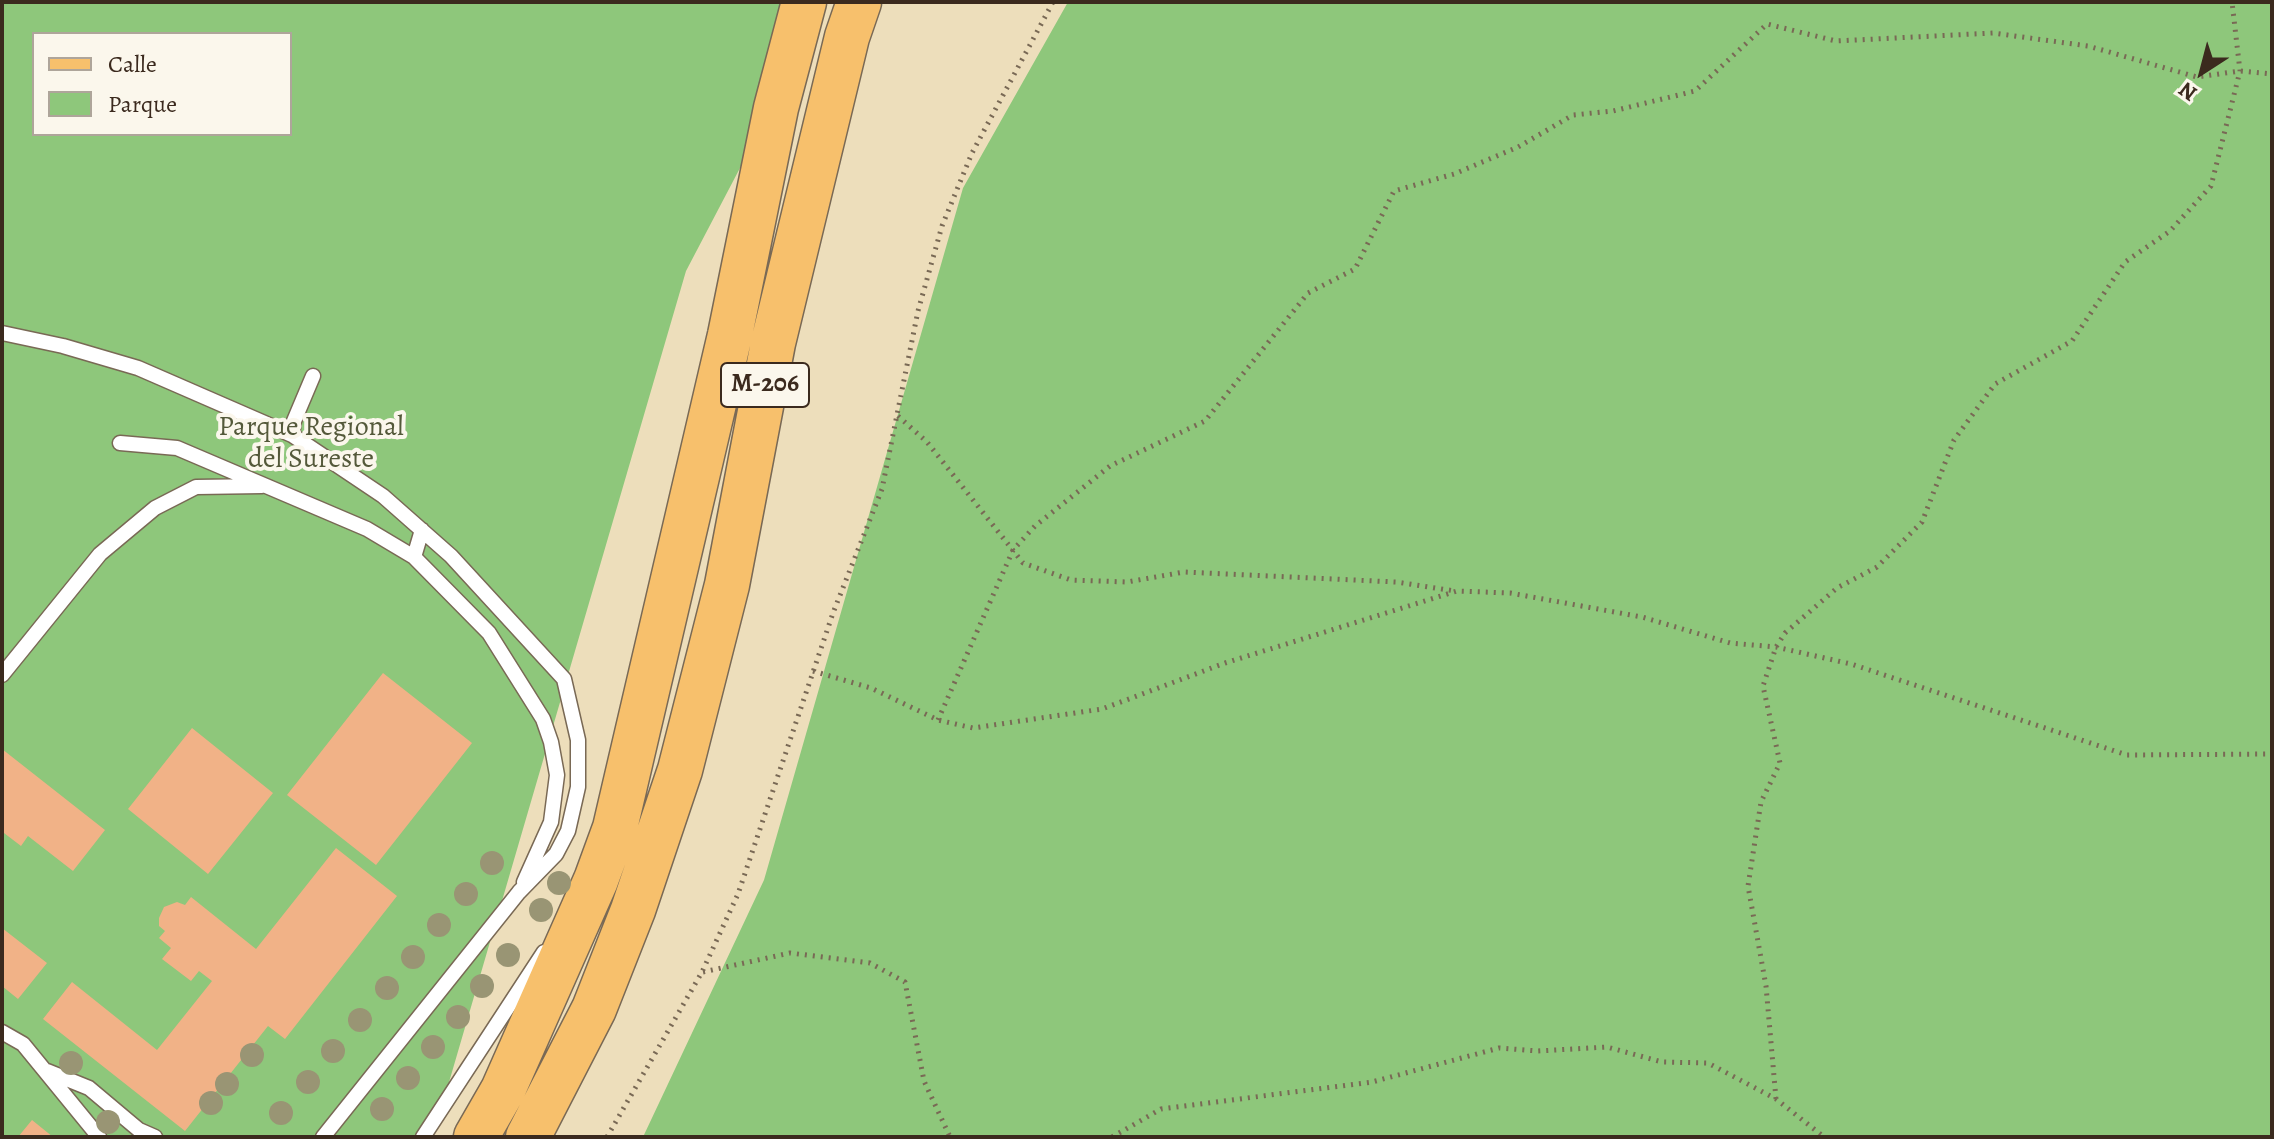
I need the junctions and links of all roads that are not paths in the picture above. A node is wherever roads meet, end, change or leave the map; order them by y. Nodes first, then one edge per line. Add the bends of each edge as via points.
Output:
1 (804, 2) edge
2 (859, 2) edge
3 (2, 333) edge
4 (313, 376) dead end
5 (292, 435) junction
6 (120, 443) dead end
7 (266, 486) junction
8 (422, 530) junction
9 (414, 557) junction
10 (2, 675) edge
11 (596, 880) junction
12 (519, 892) junction
13 (2, 1032) edge
14 (47, 1071) junction
15 (99, 1137) edge
16 (155, 1137) edge
17 (323, 1137) edge
18 (423, 1137) edge
19 (476, 1137) edge
20 (528, 1137) edge

1 - 11 main road, M-206 via 776,108 636,748
2 - 20 main road, M-206 via 773,343 727,585 680,770 594,1009
3 - 5 lane via 138,368
4 - 5 lane
5 - 8 lane via 383,496
6 - 7 lane via 177,448
7 - 9 lane via 367,529
7 - 10 lane via 196,487 155,508 100,554
8 - 9 lane
8 - 12 lane via 564,679 578,740 578,787 568,831 556,854
9 - 12 lane via 489,633 543,719 551,742 557,775 551,822
11 - 18 lane via 521,983
11 - 19 main road, M-206 via 503,1090
12 - 17 lane
13 - 14 lane via 23,1044
14 - 15 lane
14 - 16 lane via 89,1088

